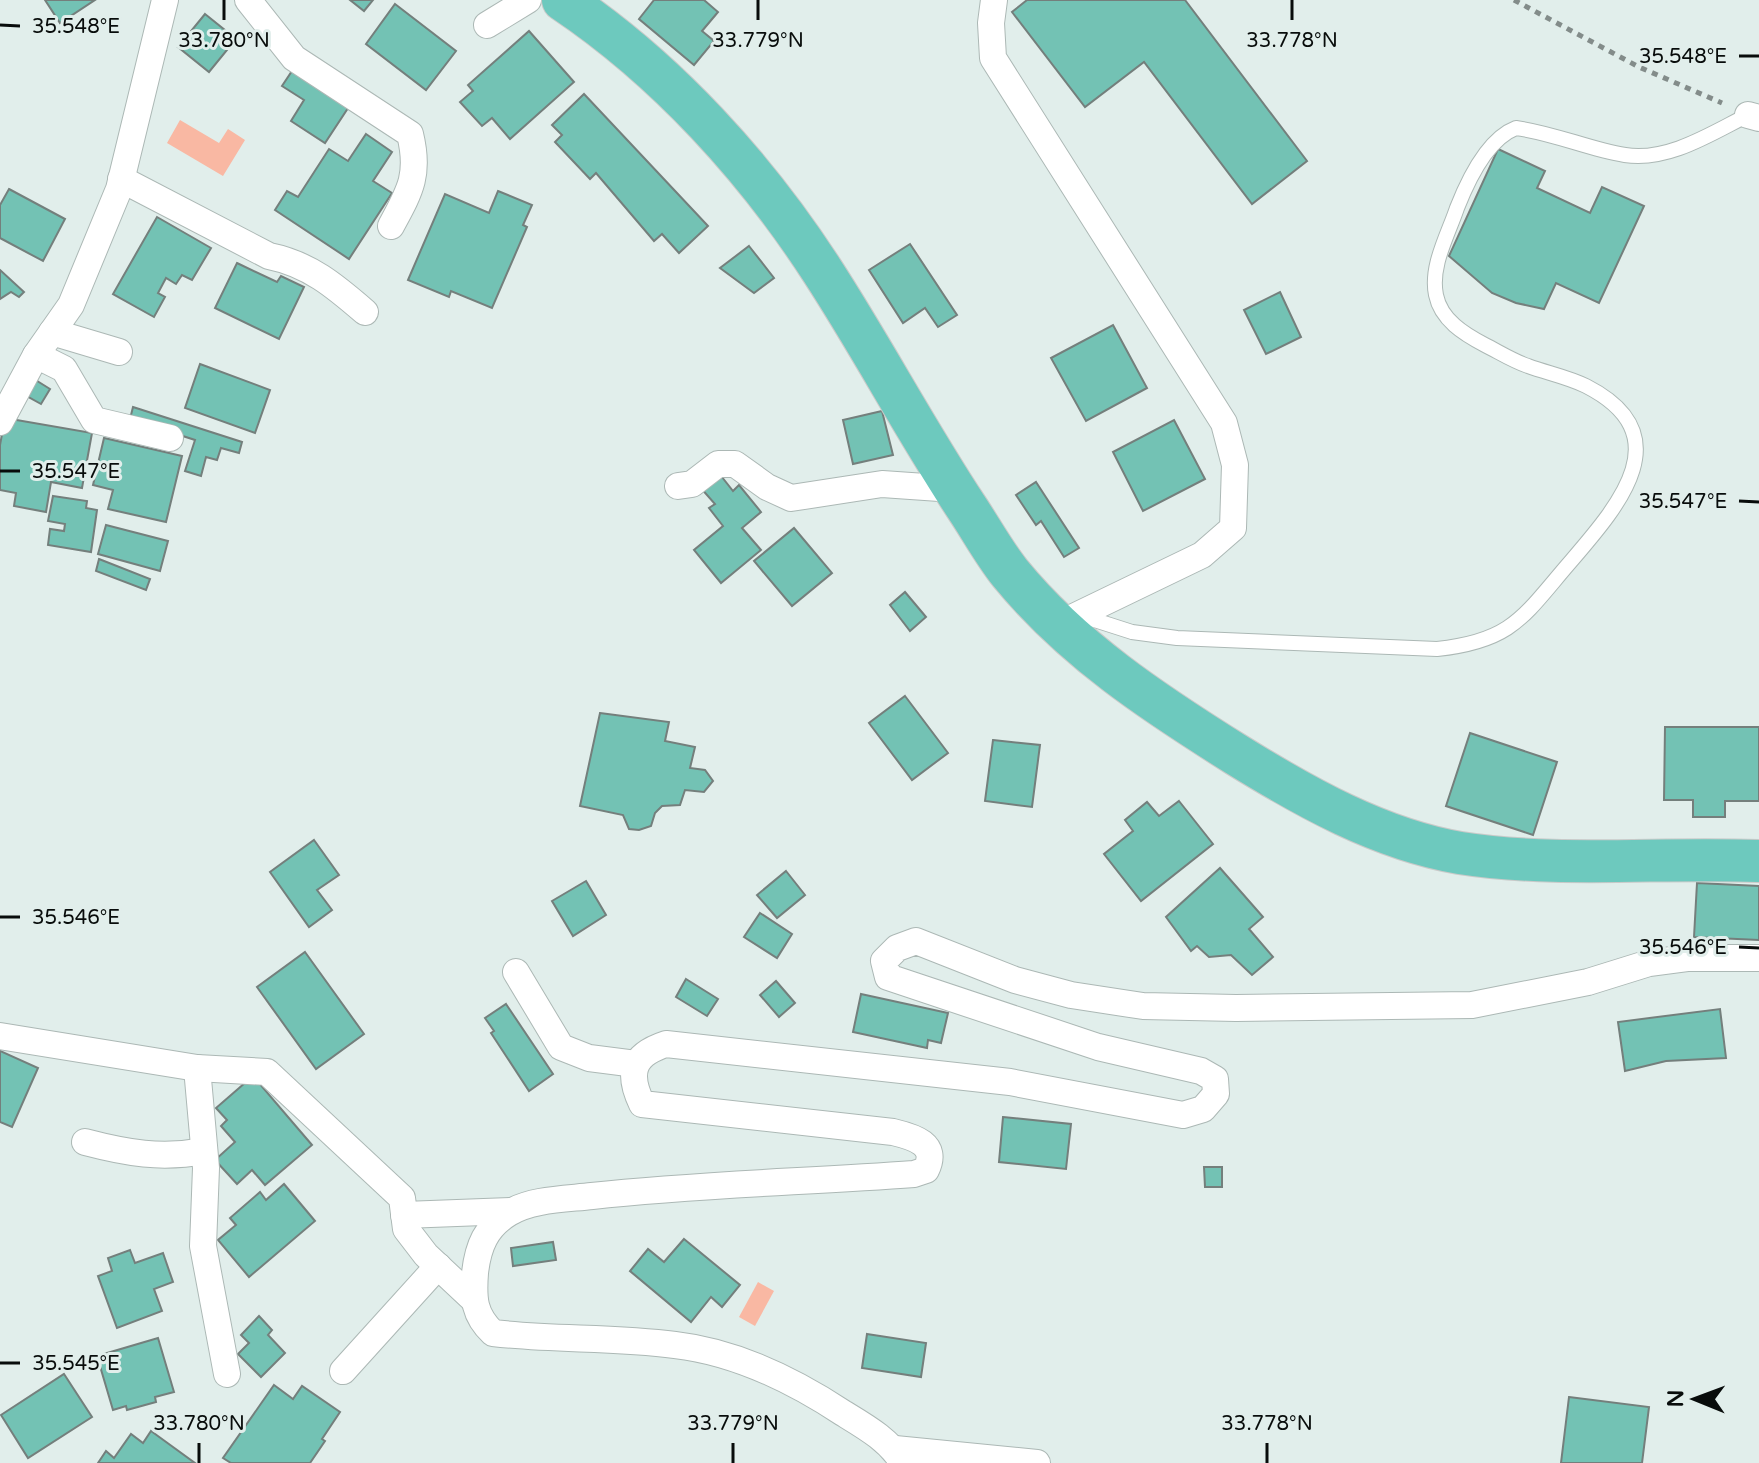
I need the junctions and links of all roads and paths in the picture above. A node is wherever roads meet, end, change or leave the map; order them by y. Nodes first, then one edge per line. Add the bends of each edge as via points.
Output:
1 (165, 0) edge
2 (248, 0) edge
3 (528, 0) edge
4 (563, 0) edge
5 (994, 0) edge
6 (1514, 0) edge
7 (487, 25) dead end
8 (1754, 117) edge
9 (121, 179) junction
10 (391, 226) dead end
11 (365, 312) dead end
12 (52, 332) junction
13 (119, 352) dead end
14 (36, 355) junction
15 (2, 411) edge
16 (170, 438) dead end
17 (678, 486) dead end
18 (954, 489) junction
19 (1067, 620) junction
20 (1759, 861) edge
21 (1759, 958) edge
22 (516, 972) dead end
23 (0, 1036) edge
24 (636, 1064) junction
25 (197, 1068) junction
26 (85, 1142) dead end
27 (204, 1151) junction
28 (512, 1211) junction
29 (404, 1215) junction
30 (438, 1266) junction
31 (473, 1299) junction
32 (343, 1371) dead end
33 (227, 1374) dead end
34 (899, 1456) edge
35 (1037, 1463) edge

1 - 9 street
2 - 10 street via 294,58 410,134 413,185
3 - 7 street
4 - 18 main road via 656,76 760,184 822,271
5 - 19 street via 993,58 1224,423 1235,465 1233,528 1202,555
6 - 8 path via 1639,67
8 - 19 lane via 1653,155 1627,156 1516,128 1501,134 1489,149 1460,201 1434,273 1436,297 1447,318 1477,341 1584,385 1618,406 1632,426 1637,448 1634,475 1617,503 1505,632 1473,645 1437,649 1177,638
9 - 11 street via 269,256 321,274
9 - 12 street via 71,305
12 - 13 street
12 - 14 street
14 - 15 street
14 - 16 street via 64,369 94,420
17 - 18 street via 692,484 718,464 735,464 791,498 882,484
18 - 19 main road via 1009,572
19 - 20 main road via 1097,662 1191,726 1278,780 1400,838 1518,859
21 - 24 street via 1649,963 1588,982 1472,1005 1236,1008 1143,1006 1071,995 1015,980 916,941 897,948 884,961 888,977 1098,1047 1201,1071 1215,1079 1216,1094 1203,1109 1183,1115 1010,1082 711,1048 666,1044 648,1050
22 - 24 street via 561,1047 589,1058
23 - 25 street
24 - 28 street via 633,1085 642,1104 893,1132 922,1141 930,1162 914,1174 684,1187 550,1201
25 - 27 street
25 - 29 street via 267,1072 402,1198
26 - 27 street via 170,1158
27 - 33 street via 203,1246
28 - 29 street
28 - 31 street via 487,1230 477,1259
29 - 30 street via 406,1229
30 - 31 street
30 - 32 street
31 - 34 street via 480,1321 493,1333 676,1345 730,1357 783,1377
34 - 35 street

